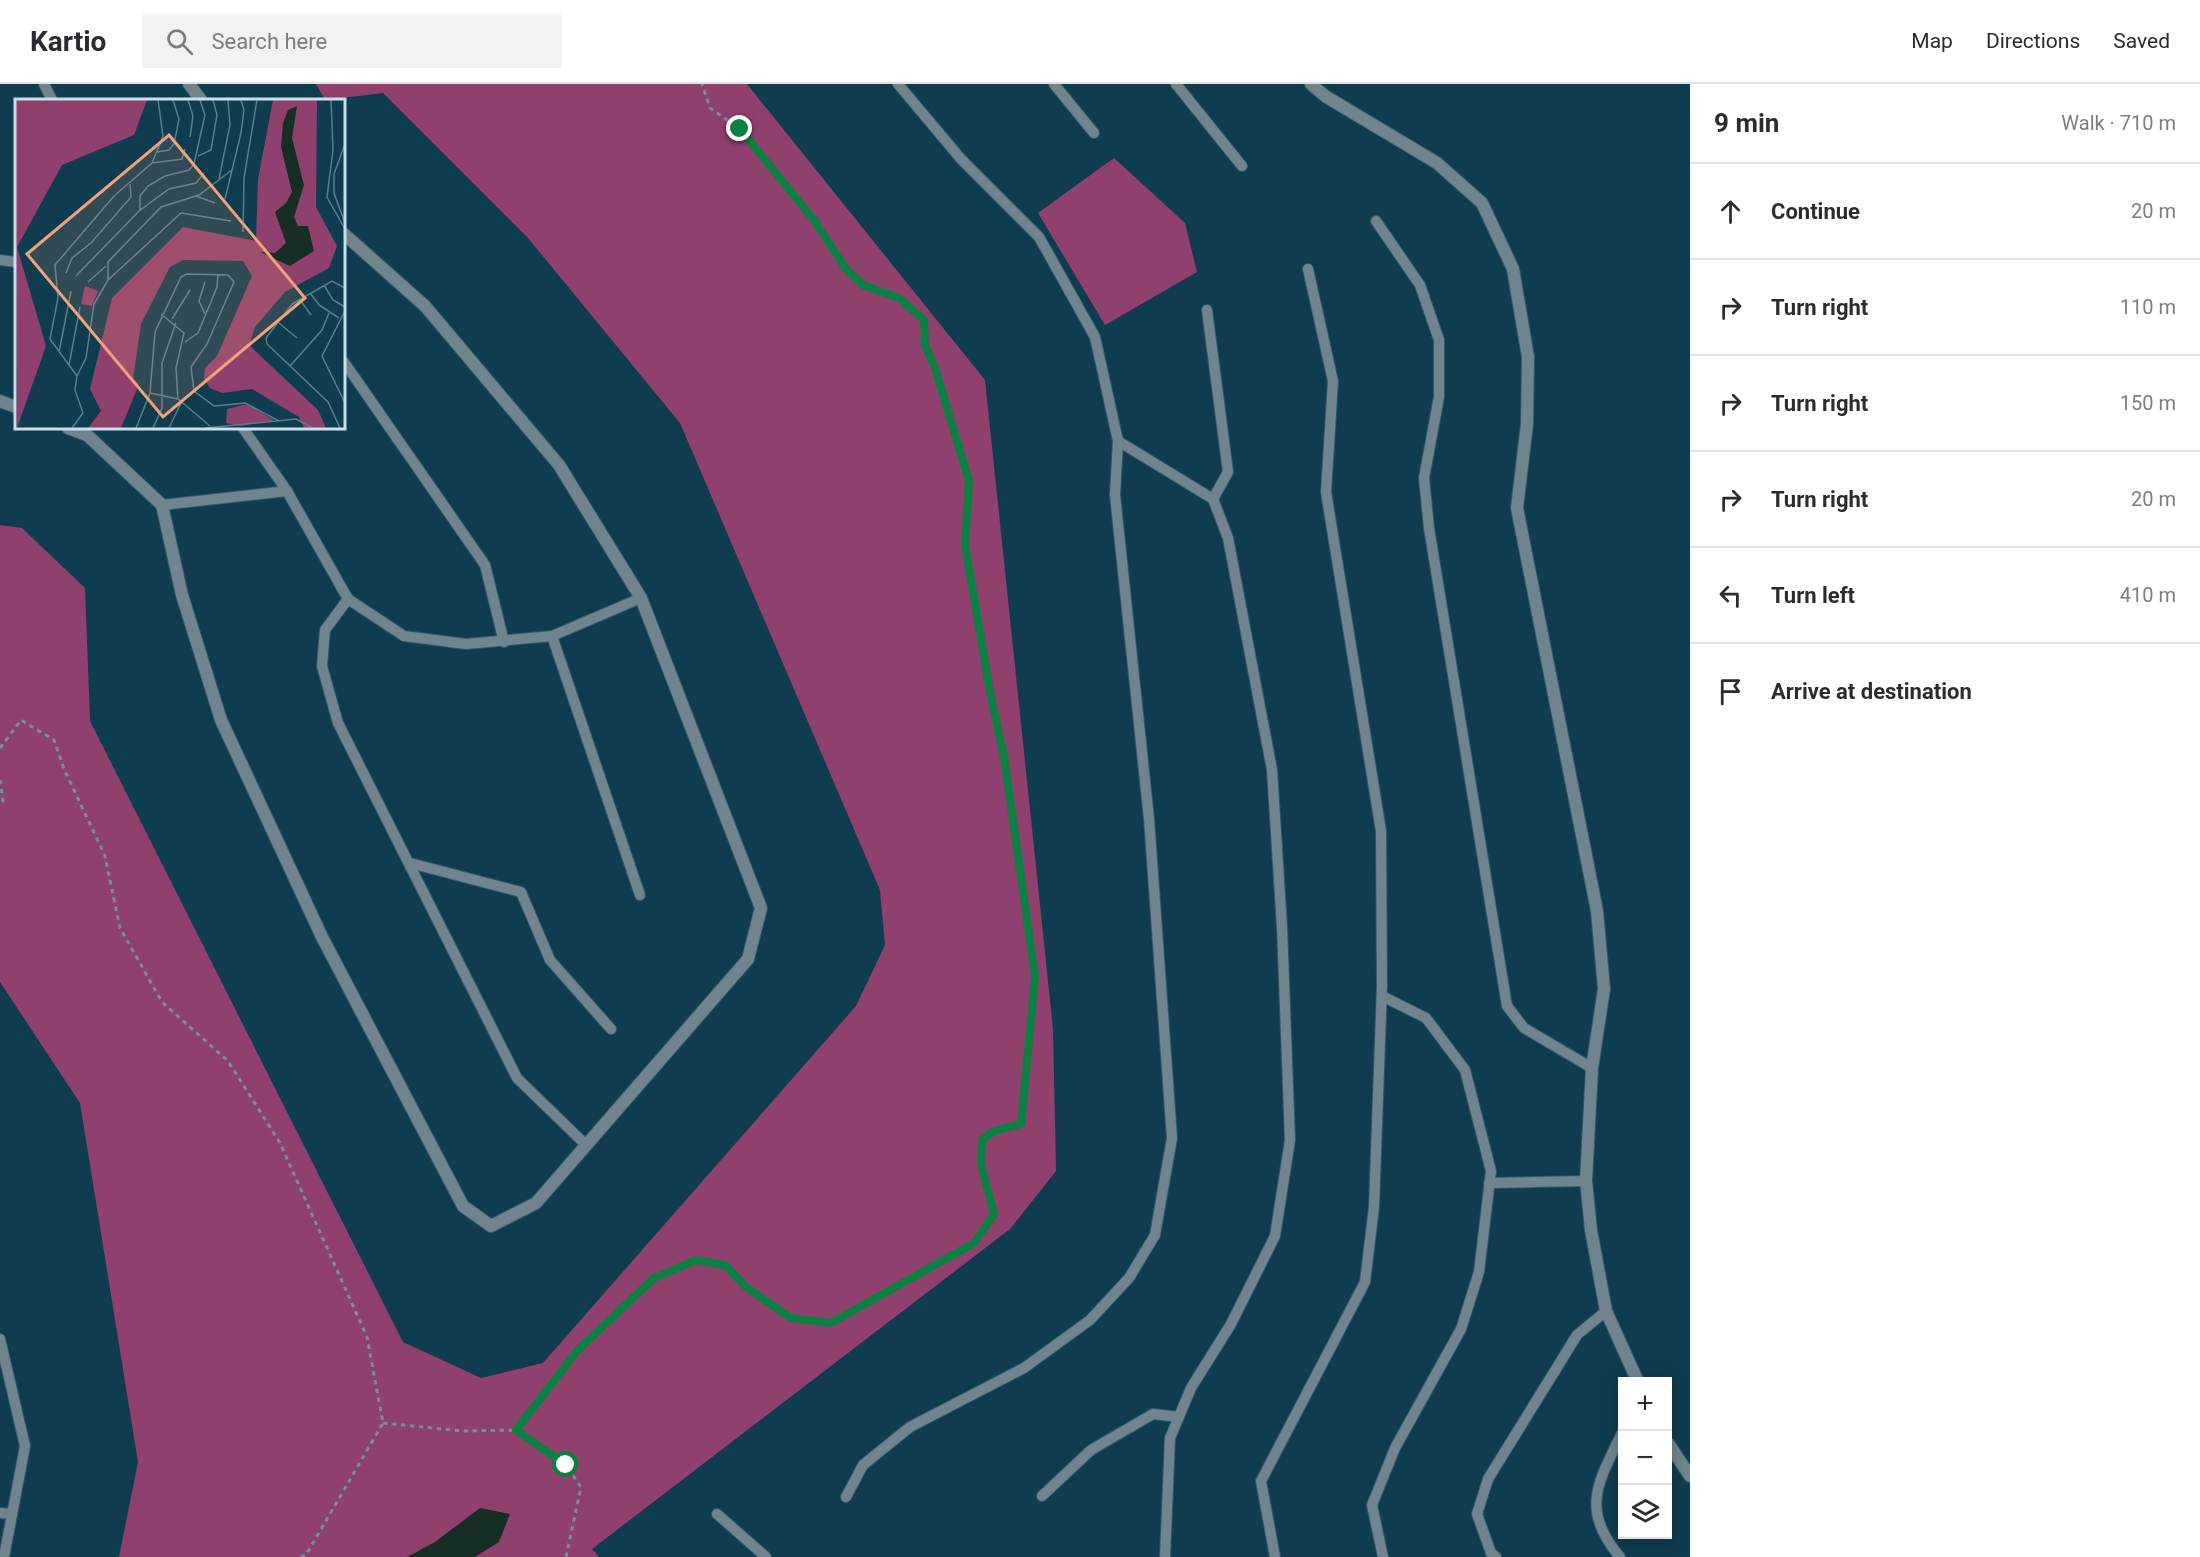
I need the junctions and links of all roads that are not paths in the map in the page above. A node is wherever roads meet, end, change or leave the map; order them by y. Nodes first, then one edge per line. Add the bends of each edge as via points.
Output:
1 (44, 84) edge
2 (189, 84) edge
3 (898, 84) edge
4 (1054, 84) edge
5 (1176, 84) edge
6 (1311, 84) edge
7 (52, 99) edge
8 (200, 99) edge
9 (1094, 133) dead end
10 (1242, 166) dead end
11 (1376, 222) dead end
12 (345, 235) edge
13 (0, 260) edge
14 (15, 262) edge
15 (1308, 269) dead end
16 (1207, 310) dead end
17 (345, 363) edge
18 (0, 401) edge
19 (15, 407) edge
20 (71, 429) edge
21 (244, 429) edge
22 (1118, 441) junction
23 (287, 491) junction
24 (1214, 499) junction
25 (162, 505) junction
26 (641, 598) junction
27 (348, 599) junction
28 (552, 636) junction
29 (504, 642) junction
30 (410, 863) junction
31 (640, 895) dead end
32 (1382, 996) junction
33 (611, 1029) dead end
34 (1592, 1068) junction
35 (586, 1145) junction
36 (1586, 1181) junction
37 (1489, 1183) junction
38 (1606, 1311) junction
39 (0, 1339) edge
40 (1636, 1377) edge
41 (1179, 1417) junction
42 (1618, 1443) edge
43 (1672, 1449) edge
44 (1690, 1476) edge
45 (1042, 1496) dead end
46 (846, 1497) dead end
47 (0, 1513) edge
48 (12, 1514) junction
49 (717, 1514) dead end
50 (4, 1557) edge
51 (766, 1557) edge
52 (1165, 1557) edge
53 (1275, 1557) edge
54 (1383, 1557) edge
55 (1496, 1557) edge
56 (1620, 1557) edge

1 - 7 lane
2 - 8 street
3 - 22 lane via 961,159 1039,237 1095,337
4 - 9 lane
5 - 10 lane
6 - 34 street via 1437,163 1482,203 1513,269 1528,357 1527,424 1517,508 1599,933 1604,989
11 - 34 lane via 1420,285 1439,340 1438,397 1424,478 1427,508 1507,1006 1524,1028
12 - 26 street via 425,306 560,465
13 - 14 lane
15 - 32 lane via 1333,381 1326,492 1381,831
16 - 24 lane via 1228,472
17 - 29 lane via 485,565
18 - 19 street
20 - 25 street via 87,435
21 - 23 lane
22 - 24 lane
22 - 46 lane via 1115,495 1149,819 1172,1138 1155,1235 1129,1278 1090,1320 1024,1368 910,1426 863,1465
23 - 25 lane
23 - 27 lane
24 - 41 lane via 1228,538 1272,770 1290,1140 1275,1236
25 - 35 street via 182,595 221,720 322,937 463,1206 491,1226 536,1203
26 - 28 lane
26 - 35 street via 761,908 748,959
27 - 29 lane via 404,636 466,644
27 - 30 lane via 325,630 322,666 338,723
28 - 29 lane
28 - 31 lane
30 - 33 lane via 521,892 550,960
30 - 35 lane via 517,1078
32 - 37 lane via 1426,1018 1465,1070 1491,1171
32 - 53 lane via 1374,1207 1365,1282 1261,1481
34 - 36 street
36 - 37 lane
36 - 38 street
37 - 54 lane via 1479,1272 1461,1329 1395,1448 1372,1505
38 - 40 street
38 - 55 lane via 1577,1335 1488,1479 1477,1514
39 - 48 lane via 25,1446
41 - 45 lane via 1153,1414 1091,1450
41 - 52 lane via 1170,1438
42 - 56 lane via 1597,1484 1596,1515 1609,1544
43 - 44 street
47 - 48 lane
48 - 50 lane
49 - 51 lane

